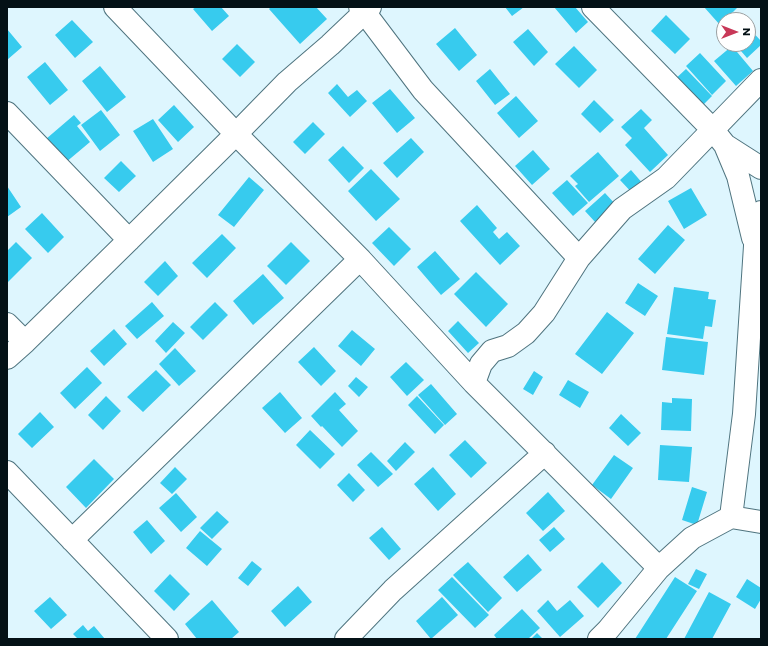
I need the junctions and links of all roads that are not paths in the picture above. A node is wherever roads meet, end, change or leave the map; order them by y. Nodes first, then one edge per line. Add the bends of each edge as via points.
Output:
1 (115, 7) edge
2 (593, 7) edge
3 (365, 9) edge
4 (761, 80) edge
5 (7, 113) edge
6 (236, 134) junction
7 (719, 138) junction
8 (761, 168) edge
9 (761, 212) edge
10 (129, 240) junction
11 (756, 246) junction
12 (579, 258) junction
13 (360, 259) junction
14 (7, 324) edge
15 (25, 342) junction
16 (7, 358) edge
17 (474, 383) junction
18 (544, 453) junction
19 (7, 472) edge
20 (731, 517) junction
21 (761, 522) edge
22 (72, 540) junction
23 (659, 568) junction
24 (167, 639) edge
25 (346, 639) edge
26 (599, 639) edge

1 - 6 street
2 - 7 street
3 - 6 street
3 - 12 street via 423,90
4 - 7 street
5 - 10 street
6 - 10 street
6 - 13 street
7 - 8 street
7 - 11 street via 738,176
7 - 12 street via 622,209
9 - 11 street
10 - 15 street
11 - 20 street via 744,414
12 - 17 street via 544,313 526,333 508,346 492,351 481,364
13 - 17 street
13 - 22 street
14 - 15 street
15 - 16 street
17 - 18 street
18 - 23 street
18 - 25 street via 393,590
19 - 22 street
20 - 21 street
20 - 23 street via 692,538
22 - 24 street
23 - 26 street

